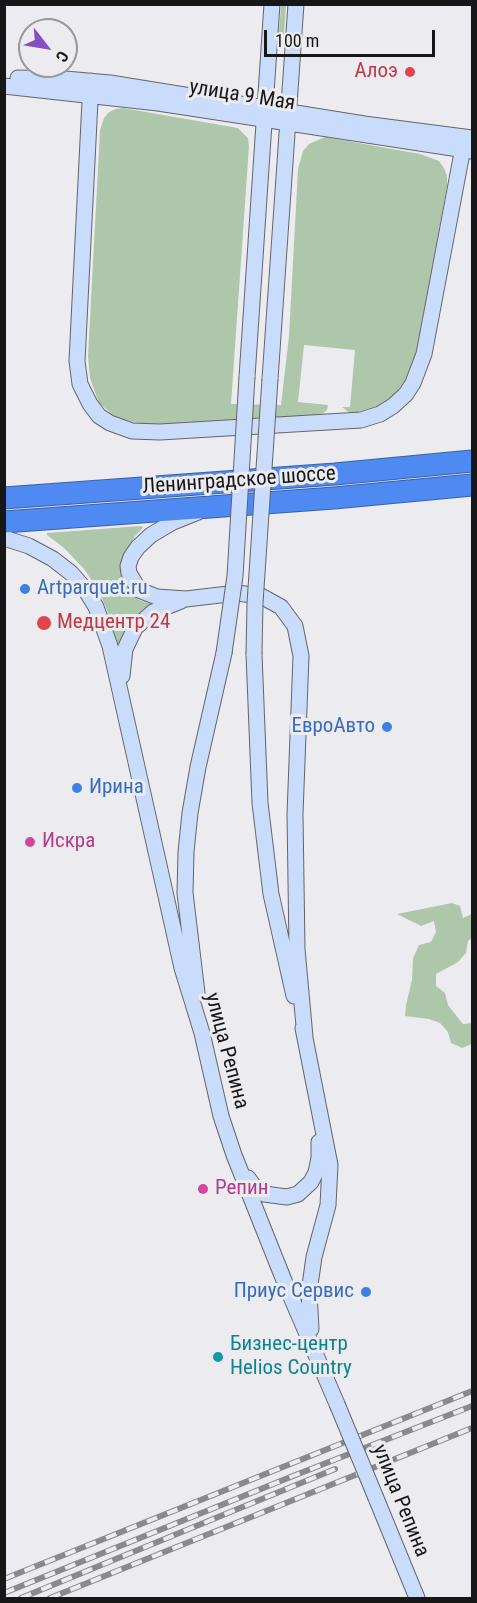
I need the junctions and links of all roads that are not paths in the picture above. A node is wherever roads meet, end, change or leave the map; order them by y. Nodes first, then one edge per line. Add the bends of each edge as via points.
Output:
1 (272, 4) edge
2 (296, 4) edge
3 (4, 79) edge
4 (4, 86) edge
5 (90, 88) junction
6 (265, 114) junction
7 (288, 118) junction
8 (468, 144) edge
9 (472, 461) edge
10 (472, 485) edge
11 (4, 498) edge
12 (216, 506) junction
13 (4, 522) edge
14 (4, 538) edge
15 (186, 599) junction
16 (121, 693) junction
17 (202, 1033) junction
18 (305, 1037) junction
19 (318, 1100) junction
20 (236, 1161) junction
21 (315, 1349) junction
22 (417, 1598) edge

1 - 6 street
2 - 7 street
3 - 5 street, улица 9 Мая
4 - 5 street, улица 9 Мая
5 - 6 street, улица 9 Мая
5 - 8 street via 77,362 80,384 94,410 110,423 132,431 361,420 393,406 413,383 424,354
6 - 7 street, улица 9 Мая
6 - 17 street, bridge via 235,576 224,653 198,766 186,852 185,893
7 - 8 street, улица 9 Мая
7 - 18 street, bridge via 254,654 260,802 271,894
9 - 11 highway, Ленинградское шоссе
10 - 12 highway, Ленинградское шоссе
12 - 13 highway, Ленинградское шоссе
12 - 15 street via 151,535 138,547 128,566 139,590 158,597
14 - 16 street, улица Репина via 53,559 85,589 110,646
15 - 16 street via 153,612 135,628 125,649
15 - 18 street via 237,593 271,600 288,615 300,643 295,814 297,949
16 - 17 street, улица Репина via 182,968
17 - 20 street, улица Репина
18 - 19 street
19 - 20 street via 319,1158 305,1189 287,1197 264,1194
19 - 21 street via 330,1165 328,1205 309,1292
20 - 21 street, улица Репина
21 - 22 street, улица Репина, bridge

